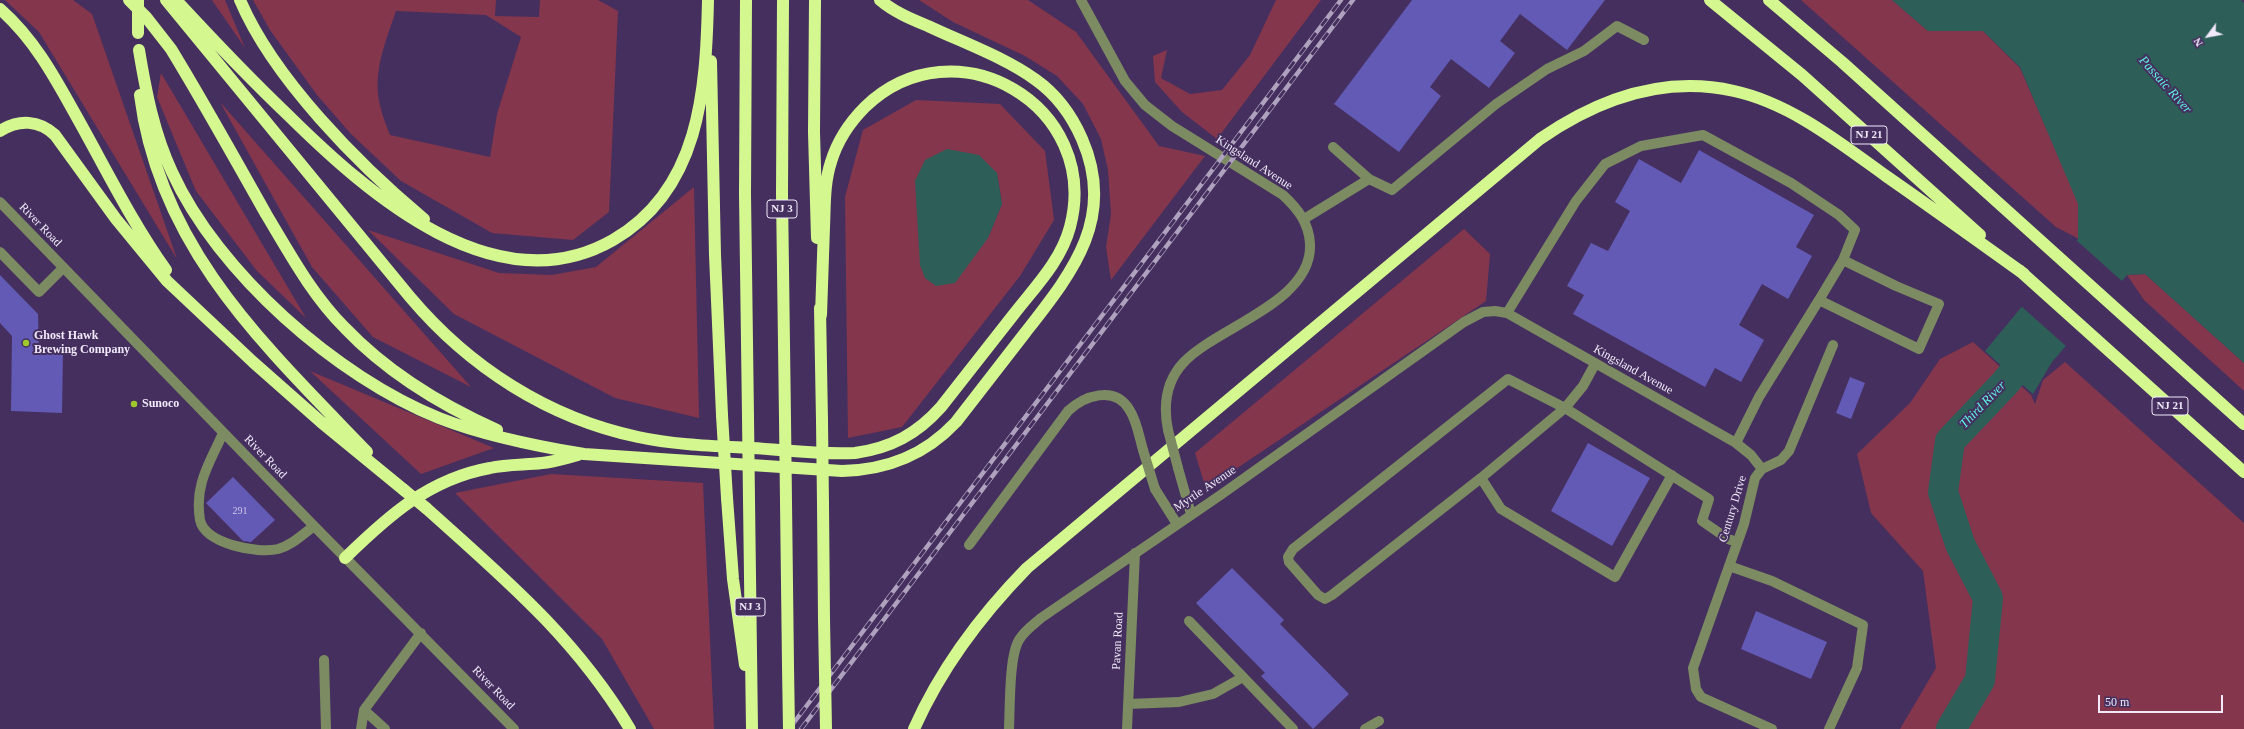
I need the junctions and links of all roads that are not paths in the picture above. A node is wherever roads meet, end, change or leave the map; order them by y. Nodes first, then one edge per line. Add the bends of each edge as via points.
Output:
1 (129, 0) edge
2 (138, 0) edge
3 (166, 0) edge
4 (176, 0) edge
5 (240, 0) edge
6 (708, 0) edge
7 (746, 0) edge
8 (783, 0) edge
9 (816, 0) edge
10 (880, 0) edge
11 (1081, 0) edge
12 (1710, 0) edge
13 (1769, 0) edge
14 (0, 9) edge
15 (1644, 40) dead end
16 (139, 50) junction
17 (0, 131) edge
18 (1333, 147) dead end
19 (1369, 180) junction
20 (0, 202) edge
21 (1304, 219) junction
22 (444, 234) junction
23 (0, 252) edge
24 (1843, 260) junction
25 (63, 268) junction
26 (2024, 274) junction
27 (1819, 300) junction
28 (1483, 312) joint
29 (201, 313) junction
30 (1507, 313) junction
31 (821, 315) junction
32 (1833, 345) dead end
33 (1595, 364) junction
34 (1565, 408) junction
35 (2244, 424) edge
36 (223, 433) junction
37 (530, 443) junction
38 (1736, 443) junction
39 (584, 454) junction
40 (1762, 469) junction
41 (2244, 472) edge
42 (1672, 475) junction
43 (1482, 478) junction
44 (404, 490) junction
45 (1191, 514) junction
46 (1177, 524) junction
47 (314, 526) junction
48 (1738, 542) junction
49 (969, 545) dead end
50 (1135, 553) junction
51 (345, 558) junction
52 (1729, 566) junction
53 (1189, 621) dead end
54 (421, 633) junction
55 (324, 660) dead end
56 (1243, 677) junction
57 (1128, 704) junction
58 (364, 710) junction
59 (752, 714) junction
60 (1379, 721) dead end
61 (326, 729) edge
62 (360, 729) edge
63 (385, 729) edge
64 (514, 729) edge
65 (630, 729) edge
66 (752, 729) edge
67 (789, 729) edge
68 (826, 729) edge
69 (914, 729) edge
70 (1009, 729) edge
71 (1127, 729) edge
72 (1293, 729) edge
73 (1365, 729) edge
74 (1772, 729) edge
75 (1829, 729) edge

1 - 37 highway via 171,49 302,274 344,327 385,364 424,391 484,424
2 - 16 highway, bridge
3 - 31 highway via 426,316 460,348 500,378 552,408 616,432 663,441 855,453 898,442 926,423 1047,271 1066,240 1074,204 1073,177 1060,138 1046,116 1013,88 988,77 962,72 936,72 909,79 883,92 871,102 851,124 830,162 826,195
4 - 22 highway via 262,90 347,171 392,206
5 - 22 highway via 274,59 324,123 400,198
6 - 22 highway via 702,80 690,145 673,183 646,216 608,243 578,254 548,260 502,257 471,248
6 - 59 highway, bridge via 716,286 727,498 733,579
7 - 59 highway, NJ 3, bridge via 745,202
8 - 67 highway, NJ 3, bridge via 782,178
9 - 31 highway via 815,193
10 - 39 highway via 905,16 1023,72 1050,92 1070,117 1089,160 1093,189 1088,235 1070,274 952,426 927,447 895,464 869,470 842,471
11 - 21 street, Kingsland Avenue via 1119,71 1144,105 1172,126 1283,195
12 - 26 highway, NJ 21 via 1802,75
13 - 35 highway, NJ 21 via 1842,62
14 - 29 highway via 39,51 150,246
15 - 19 street via 1617,26 1584,51 1547,69 1496,104 1392,190
16 - 37 highway via 159,140 181,190 214,240 270,303 334,358 404,401 460,425
16 - 44 highway via 140,96 153,157 173,210 202,263 231,306 267,348
17 - 29 highway via 23,122 48,129 55,135 142,252 167,281
18 - 19 street
19 - 21 street
20 - 25 street, River Road
21 - 45 street, Kingsland Avenue, bridge via 1308,228 1310,247 1309,258 1300,278 1271,303 1184,361 1168,389 1165,410 1168,430
23 - 25 street via 39,292
24 - 27 street
24 - 27 street via 1939,304 1920,349
24 - 30 street via 1856,230 1839,215 1791,183 1703,135 1641,146 1605,164 1576,201
25 - 36 street, River Road
26 - 41 highway, NJ 21
26 - 69 highway via 1833,138 1763,100 1734,91 1692,86 1655,89 1603,103 1540,139 1033,563 994,603 964,641 937,684
27 - 38 street via 1759,397
28 - 30 street, Kingsland Avenue
28 - 45 street, Myrtle Avenue via 1426,347
29 - 44 highway via 321,422
30 - 33 street, Kingsland Avenue
31 - 68 highway, bridge
32 - 40 street, Century Drive via 1789,451 1780,460
33 - 34 street
33 - 38 street, Kingsland Avenue
34 - 42 street
34 - 43 street
34 - 43 street via 1508,379 1293,549 1288,562 1324,599
36 - 47 street, River Road
36 - 47 street via 200,484 200,520 205,530 237,548 275,550 292,543
37 - 39 highway
38 - 40 street, Kingsland Avenue via 1751,455
39 - 51 highway via 542,463 490,468 449,480 402,506
40 - 48 street, Century Drive via 1752,484 1746,518
42 - 43 street via 1615,577 1501,509
42 - 48 street via 1709,499 1702,522 1728,539
44 - 65 highway, bridge via 544,616 584,663
45 - 46 street, Myrtle Avenue
46 - 49 street, bridge via 1154,489 1129,408 1111,396 1099,395 1078,402 1068,411
46 - 50 street, Myrtle Avenue
47 - 51 street, River Road
48 - 52 street, Century Drive
50 - 57 street, Pavan Road
50 - 70 street, Myrtle Avenue via 1041,618 1018,640 1014,653
51 - 54 street, River Road
52 - 74 street, Century Drive via 1695,659 1693,678 1701,697
52 - 75 street via 1772,581 1863,625 1857,668
53 - 56 street
54 - 58 street
54 - 64 street, River Road
55 - 61 street
56 - 57 street via 1213,694 1179,702
56 - 72 street
57 - 71 street, Pavan Road
58 - 62 street
58 - 63 street
59 - 66 highway, NJ 3
60 - 73 street

